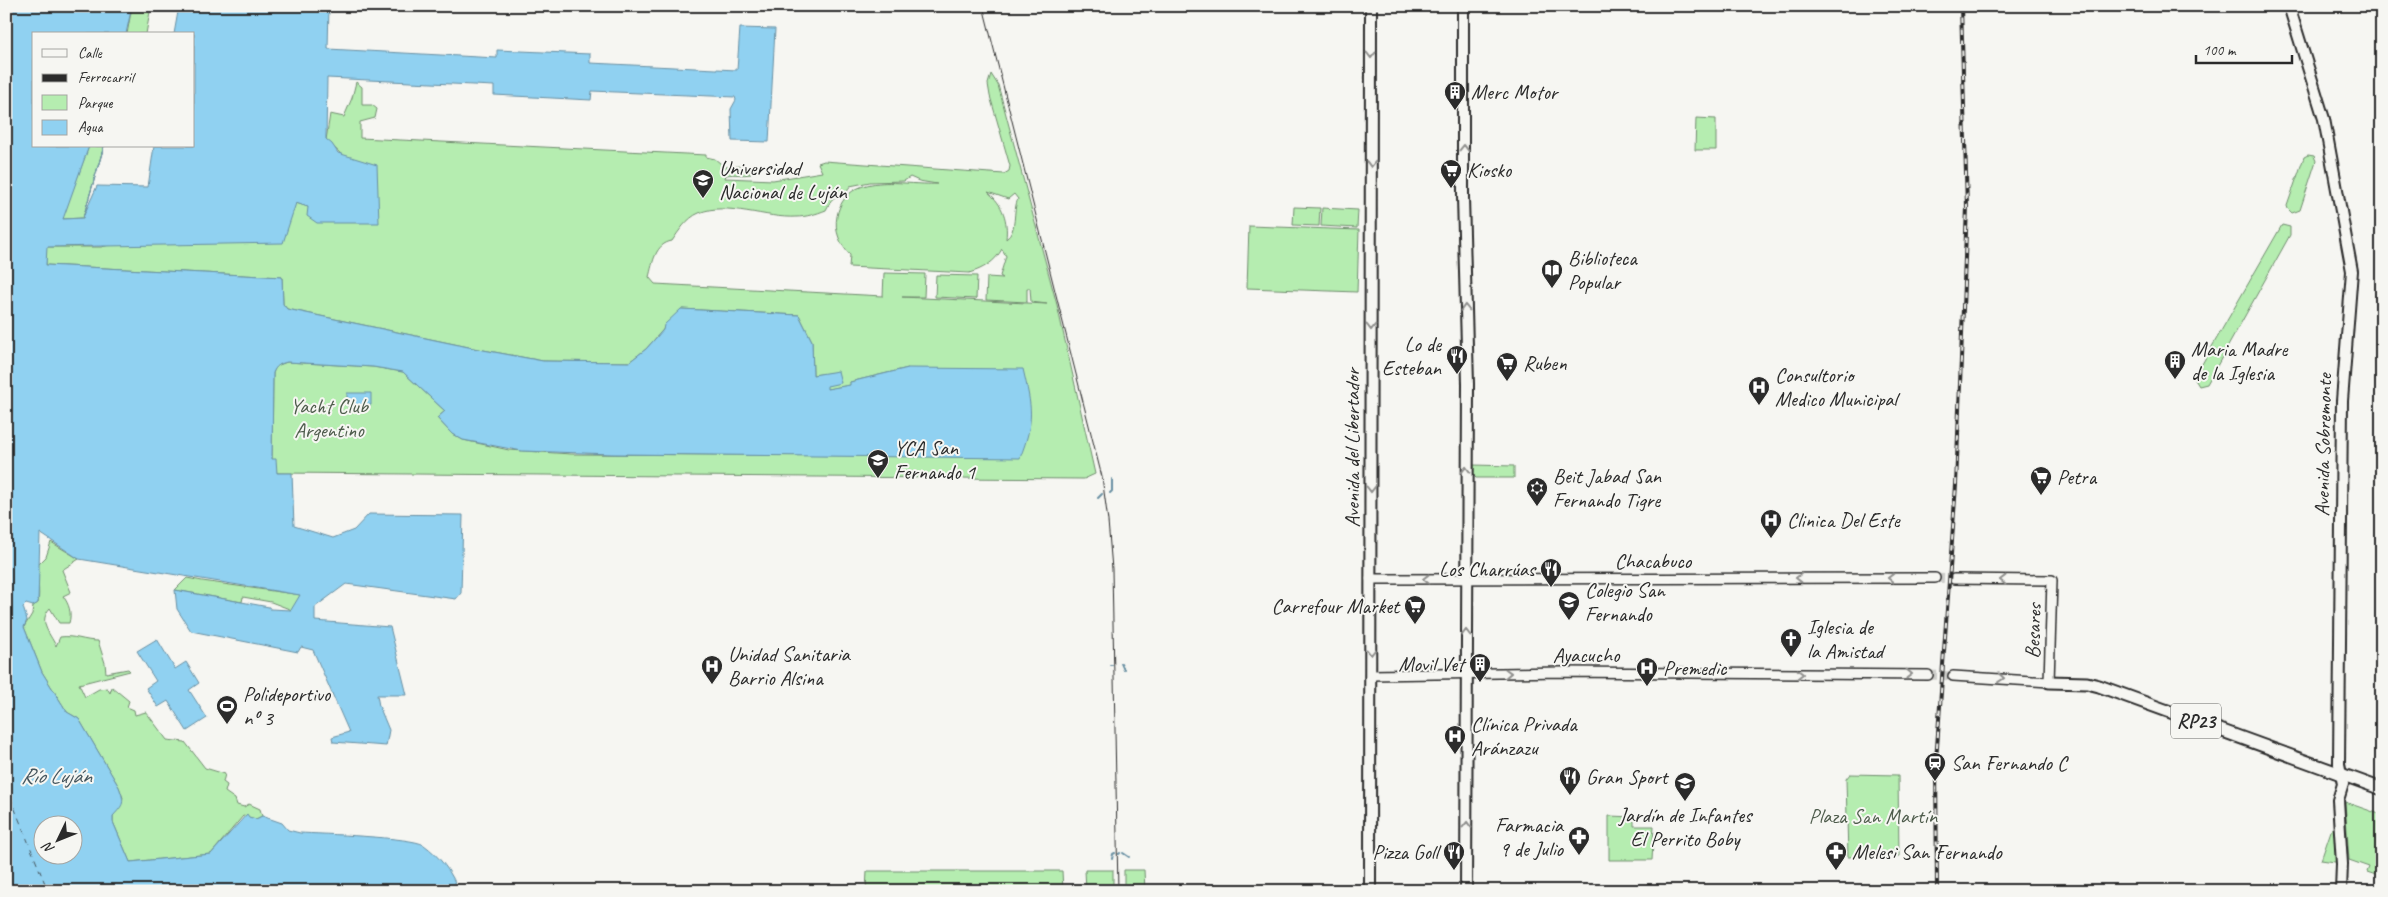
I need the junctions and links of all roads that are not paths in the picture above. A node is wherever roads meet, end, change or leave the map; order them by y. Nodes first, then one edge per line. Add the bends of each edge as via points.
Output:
1 (1371, 6) edge
2 (1463, 6) edge
3 (2289, 6) edge
4 (1466, 578) junction
5 (1935, 578) tunnel mouth
6 (1370, 579) junction
7 (1954, 579) tunnel mouth
8 (1467, 674) junction
9 (1371, 675) junction
10 (1928, 675) tunnel mouth
11 (1953, 676) tunnel mouth
12 (2049, 682) junction
13 (2340, 774) junction
14 (2382, 789) edge
15 (1370, 891) edge
16 (1466, 891) edge
17 (2341, 891) edge

1 -> 6 main road, Avenida del Libertador
4 -> 2 main road via 1468,384 1463,206
3 - 13 main road, Avenida Sobremonte via 2324,120 2352,271 2342,401
5 -> 4 street, Chacabuco
4 -> 6 street, Chacabuco
8 -> 4 main road
6 -> 9 main road, Avenida del Libertador
12 -> 7 street, Besares via 2052,580
8 - 9 street, Ayacucho
8 -> 10 street, Ayacucho
16 -> 8 main road
9 - 15 main road, Avenida del Libertador
11 -> 12 street, RP23
12 - 13 main road, RP23 via 2099,686
13 - 14 main road, RP23
13 - 17 main road, Avenida Sobremonte via 2343,784 2338,800

